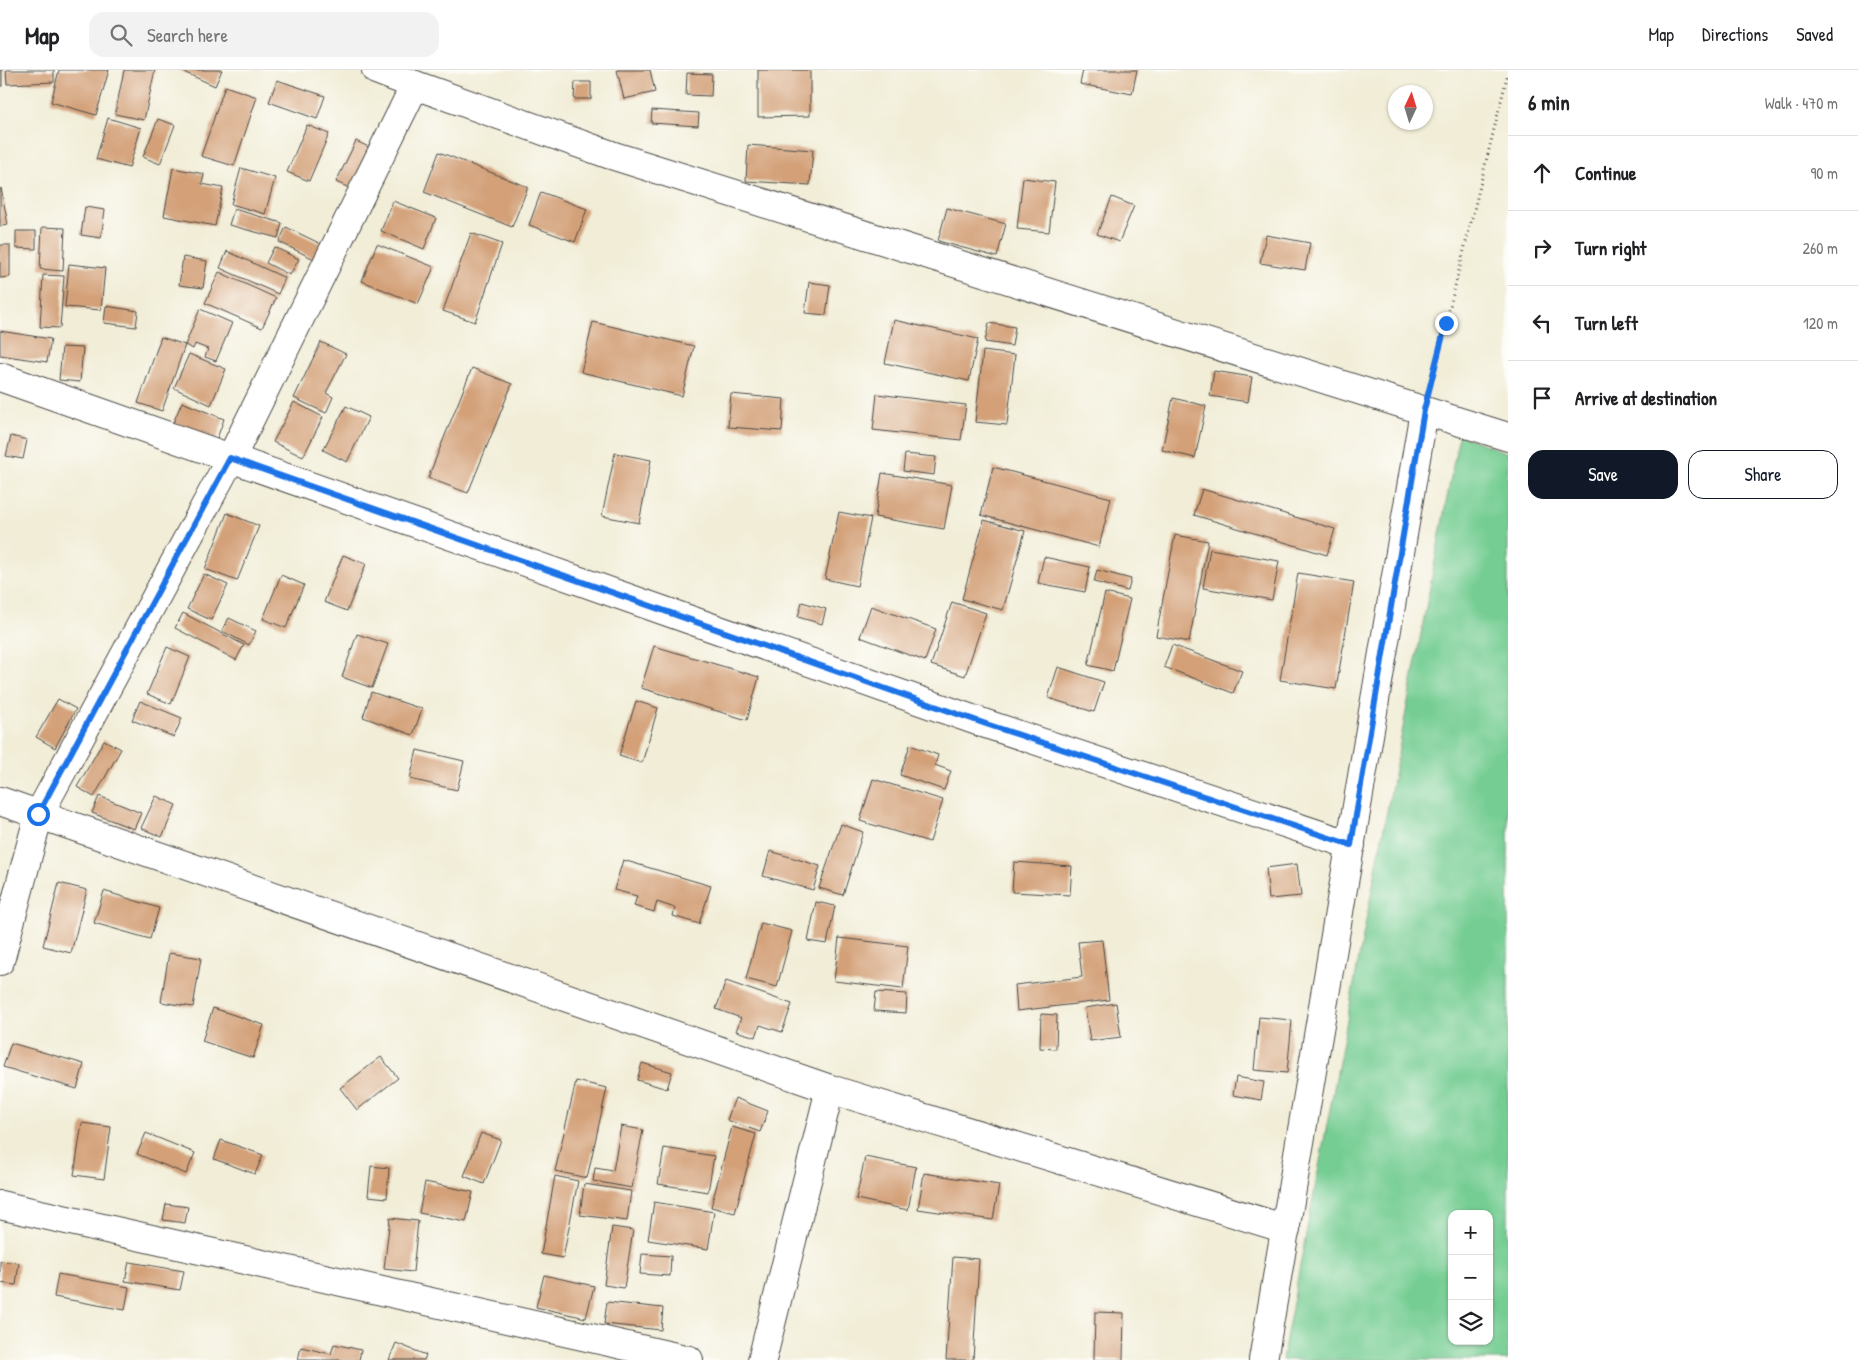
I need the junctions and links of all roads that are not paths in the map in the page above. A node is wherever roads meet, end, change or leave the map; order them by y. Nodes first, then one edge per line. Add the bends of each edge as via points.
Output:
1 (376, 70) edge
2 (415, 86) junction
3 (0, 377) edge
4 (1424, 410) junction
5 (1508, 437) edge
6 (230, 458) junction
7 (0, 801) edge
8 (38, 814) junction
9 (1351, 845) junction
10 (0, 961) edge
11 (830, 1089) junction
12 (0, 1205) edge
13 (1286, 1230) junction
14 (689, 1360) edge
15 (762, 1360) edge
16 (1263, 1360) edge

1 - 2 street
2 - 4 street via 610,155
2 - 6 street
3 - 6 street
4 - 5 street
4 - 9 street
6 - 8 street
6 - 9 street via 986,724
7 - 8 street
8 - 10 street
8 - 11 street
9 - 13 street
11 - 13 street
11 - 15 street
12 - 14 street
13 - 16 street

